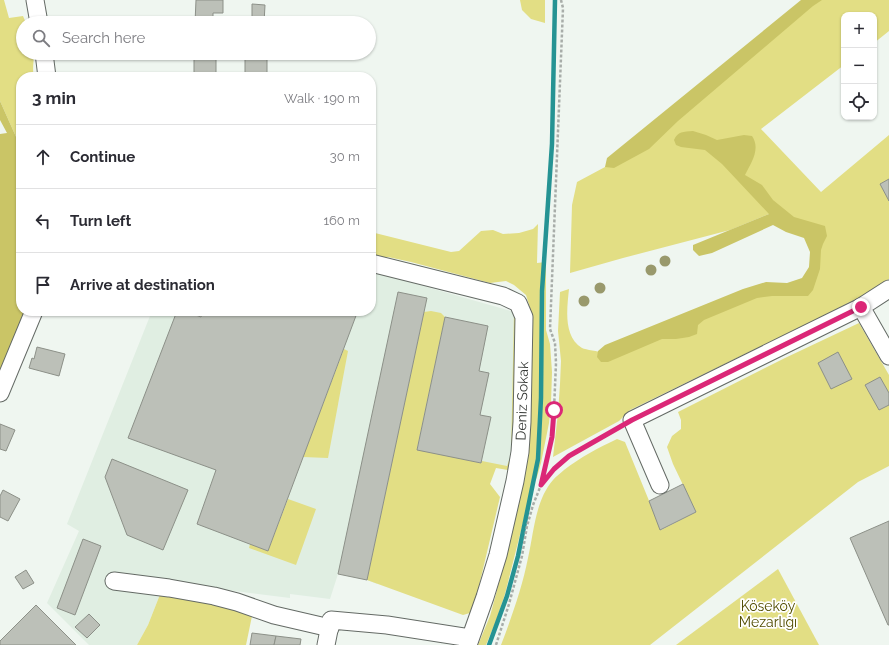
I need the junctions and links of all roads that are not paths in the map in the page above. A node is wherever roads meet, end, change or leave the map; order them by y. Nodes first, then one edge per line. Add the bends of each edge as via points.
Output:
1 (35, 0) edge
2 (38, 16) edge
3 (45, 60) edge
4 (46, 72) edge
5 (376, 264) edge
6 (889, 289) edge
7 (861, 307) junction
8 (32, 316) edge
9 (889, 356) edge
10 (0, 393) edge
11 (660, 485) dead end
12 (114, 581) dead end
13 (330, 628) junction
14 (469, 642) edge
15 (326, 645) edge

1 - 2 street
3 - 4 street
5 - 14 street, Deniz Sokak via 503,296 518,304 524,317 520,452 498,555
6 - 7 street
7 - 9 street
7 - 11 street via 632,420
8 - 10 street
12 - 13 street via 214,596 274,615
13 - 14 street via 331,620 386,625
13 - 15 street

